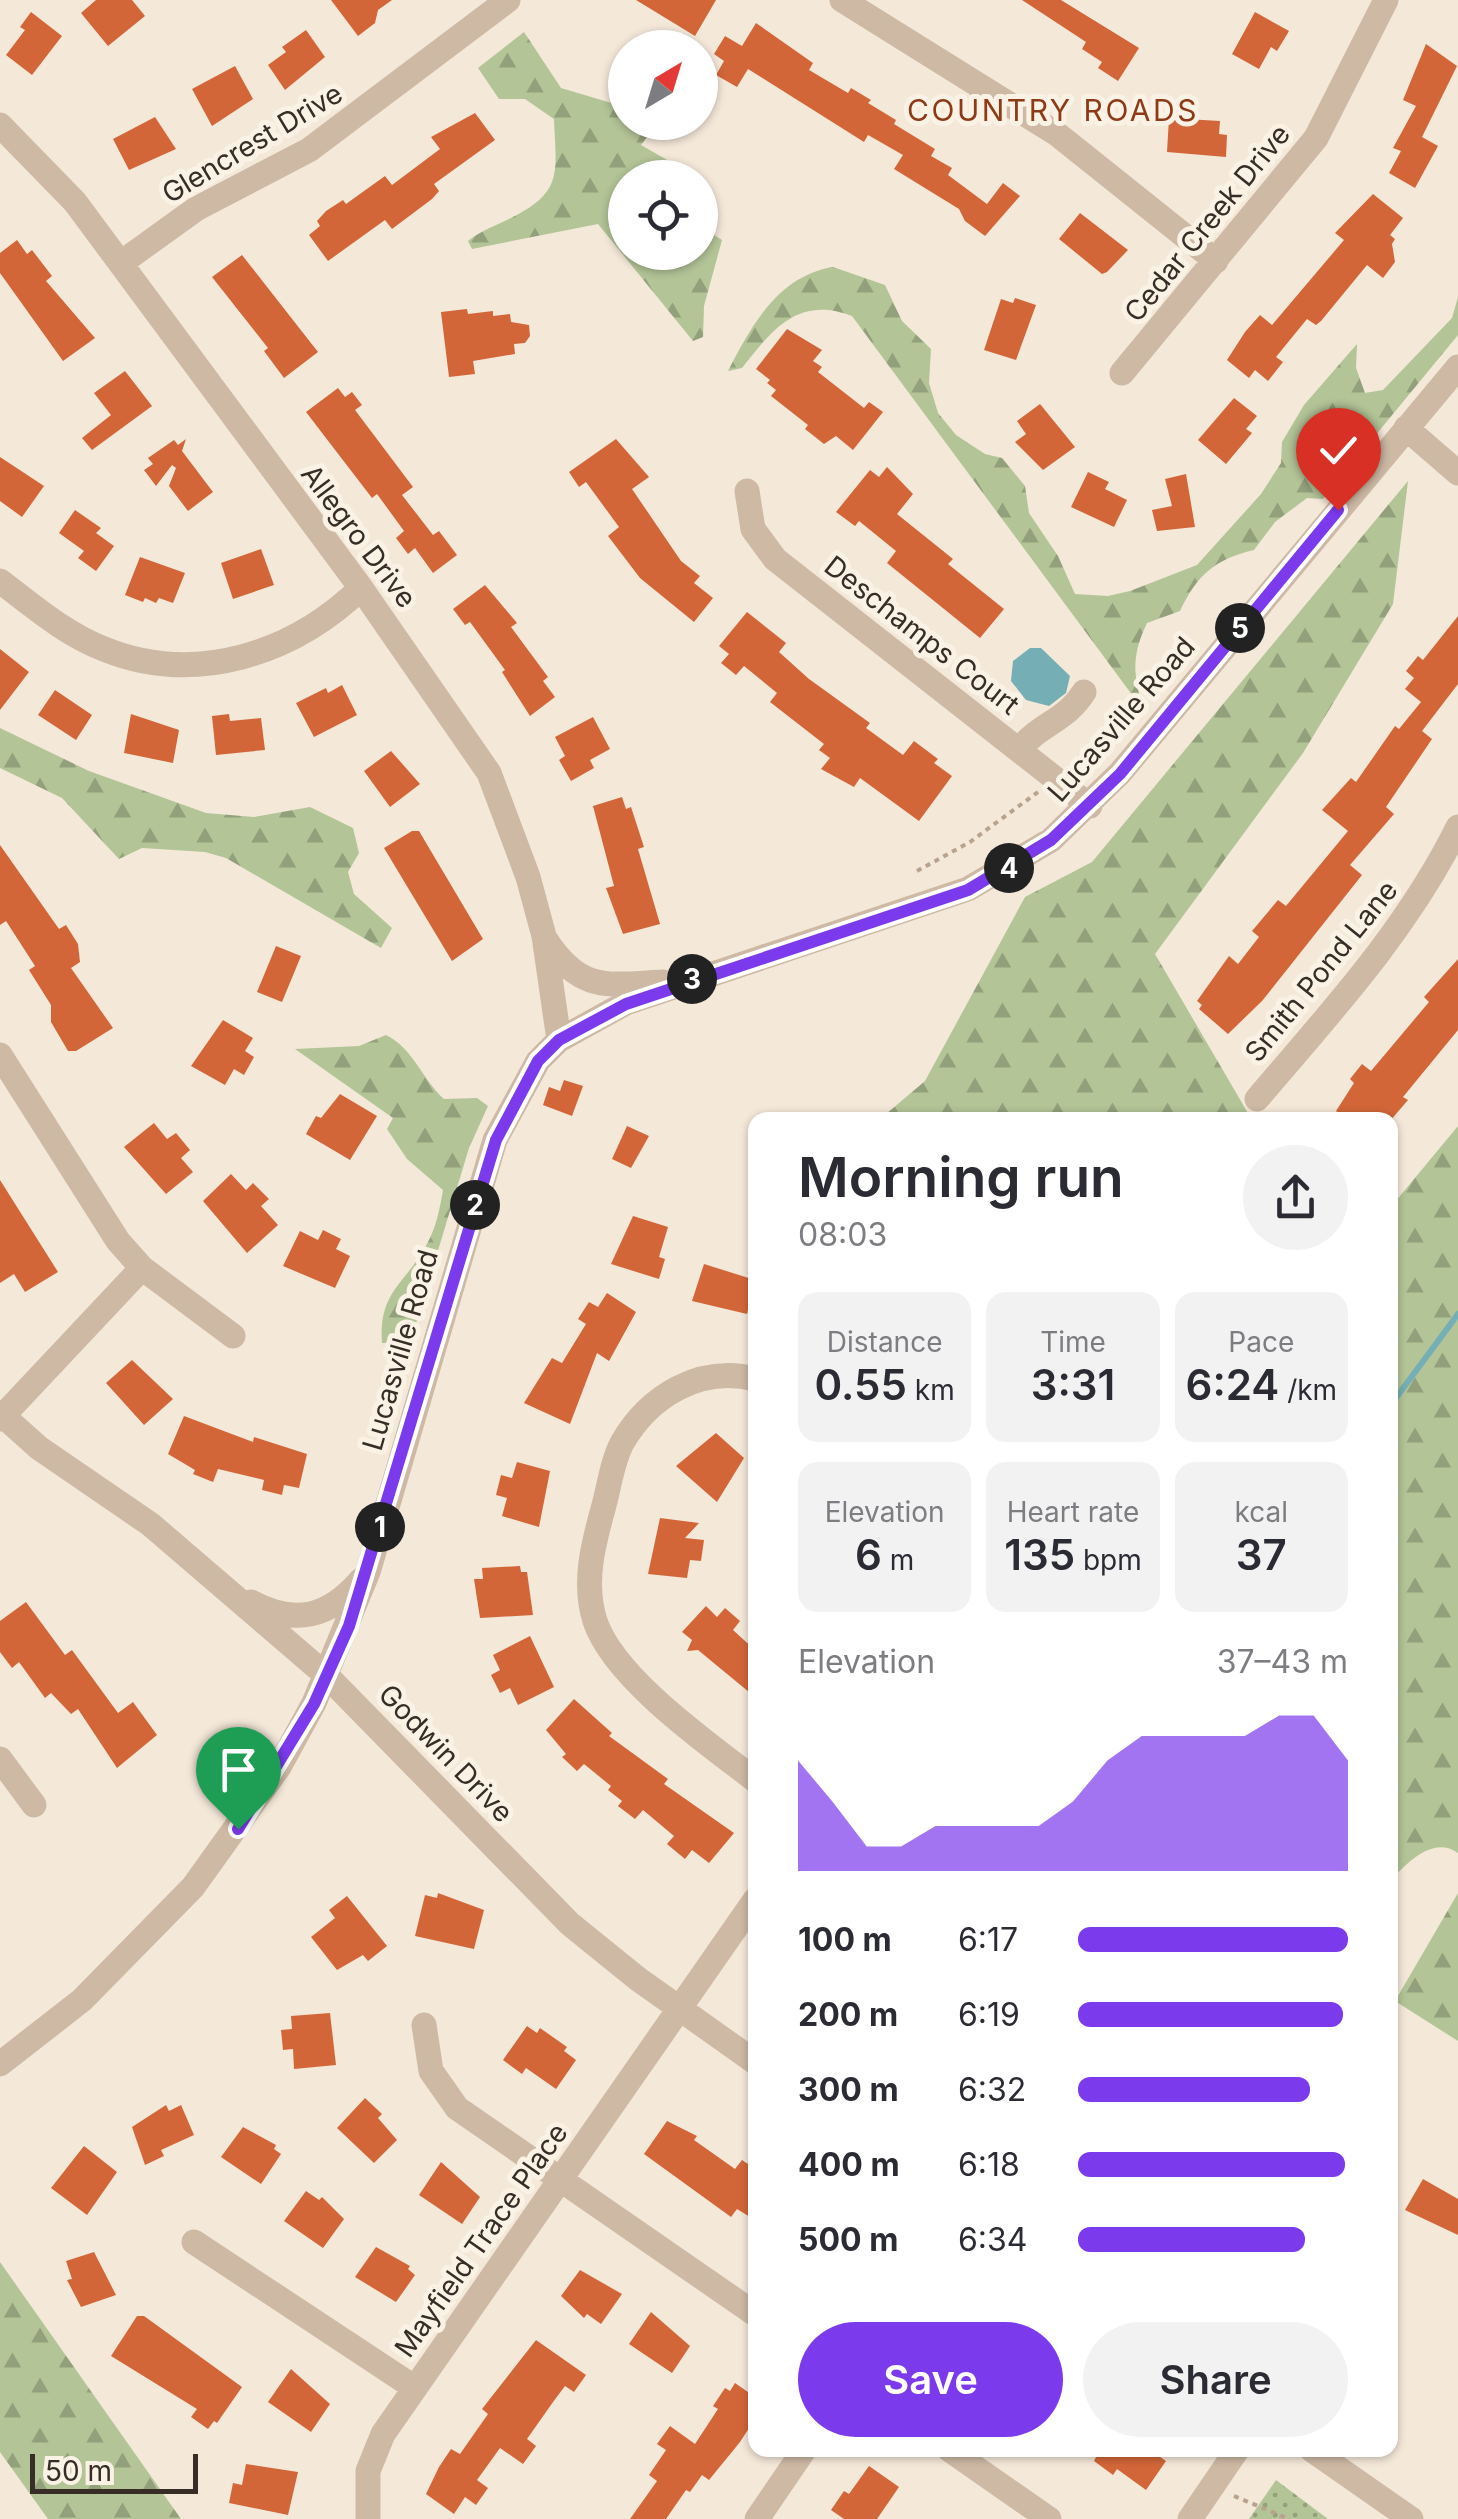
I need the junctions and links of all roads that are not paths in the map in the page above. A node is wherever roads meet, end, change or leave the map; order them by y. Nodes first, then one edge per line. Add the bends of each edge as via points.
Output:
1 (508, 0) edge
2 (842, 0) edge
3 (1386, 0) edge
4 (0, 124) edge
5 (1216, 261) junction
6 (121, 263) junction
7 (1458, 367) edge
8 (1122, 373) dead end
9 (1406, 428) junction
10 (1458, 472) edge
11 (747, 492) dead end
12 (0, 581) edge
13 (360, 588) junction
14 (1084, 692) dead end
15 (1019, 750) junction
16 (1090, 806) junction
17 (1458, 827) edge
18 (544, 936) junction
19 (688, 980) junction
20 (559, 1040) junction
21 (0, 1055) edge
22 (1257, 1099) dead end
23 (142, 1268) junction
24 (233, 1336) dead end
25 (748, 1378) edge
26 (1, 1416) edge
27 (368, 1572) junction
28 (221, 1584) junction
29 (328, 1676) junction
30 (0, 1759) edge
31 (748, 1774) edge
32 (34, 1805) dead end
33 (748, 1910) edge
34 (678, 2008) junction
35 (424, 2025) dead end
36 (748, 2057) edge
37 (0, 2064) edge
38 (560, 2179) junction
39 (194, 2242) dead end
40 (748, 2309) edge
41 (415, 2388) junction
42 (799, 2457) edge
43 (960, 2457) edge
44 (1232, 2457) edge
45 (1322, 2457) edge
46 (368, 2519) edge
47 (757, 2519) edge
48 (1049, 2519) edge
49 (1190, 2519) edge
50 (1411, 2519) edge

1 - 6 street, Glencrest Drive via 309,150 196,209
2 - 5 street via 1058,134
3 - 5 street, Cedar Creek Drive via 1316,138
4 - 6 street, Allegro Drive
5 - 8 street, Cedar Creek Drive
6 - 13 street, Allegro Drive
7 - 9 street, Lucasville Road
9 - 10 street
9 - 16 street, Lucasville Road
11 - 15 street, Deschamps Court via 753,529 775,558
12 - 13 street via 65,630 104,649 174,666 249,656 285,643
13 - 18 street, Allegro Drive via 489,773
14 - 15 street via 1070,713 1035,729
15 - 16 street, Deschamps Court
16 - 19 street, Lucasville Road via 1051,840 968,890
17 - 22 street, Smith Pond Lane via 1392,938
18 - 19 street via 571,973 585,980
18 - 20 street, Allegro Drive
19 - 20 street, Lucasville Road
20 - 27 street, Lucasville Road via 529,1073 496,1140
21 - 23 street via 96,1209
23 - 24 street
23 - 26 street
25 - 31 street via 692,1381 640,1416 620,1446 589,1585 595,1622 633,1678
26 - 28 street, Godwin Drive
27 - 28 street via 339,1604 302,1615 269,1610
27 - 29 street, Lucasville Road
28 - 29 street, Godwin Drive
29 - 34 street, Godwin Drive via 570,1924
29 - 37 street, Lucasville Road via 279,1768 193,1887 82,2000
30 - 32 street
33 - 34 street, Mayfield Trace Place
34 - 36 street, Godwin Drive
34 - 38 street, Mayfield Trace Place
35 - 38 street via 432,2071 447,2099
38 - 40 street
38 - 41 street, Mayfield Trace Place
39 - 41 street
41 - 46 street, Mayfield Trace Place via 373,2452 365,2488
42 - 47 street
43 - 48 street
44 - 49 street
45 - 50 street

